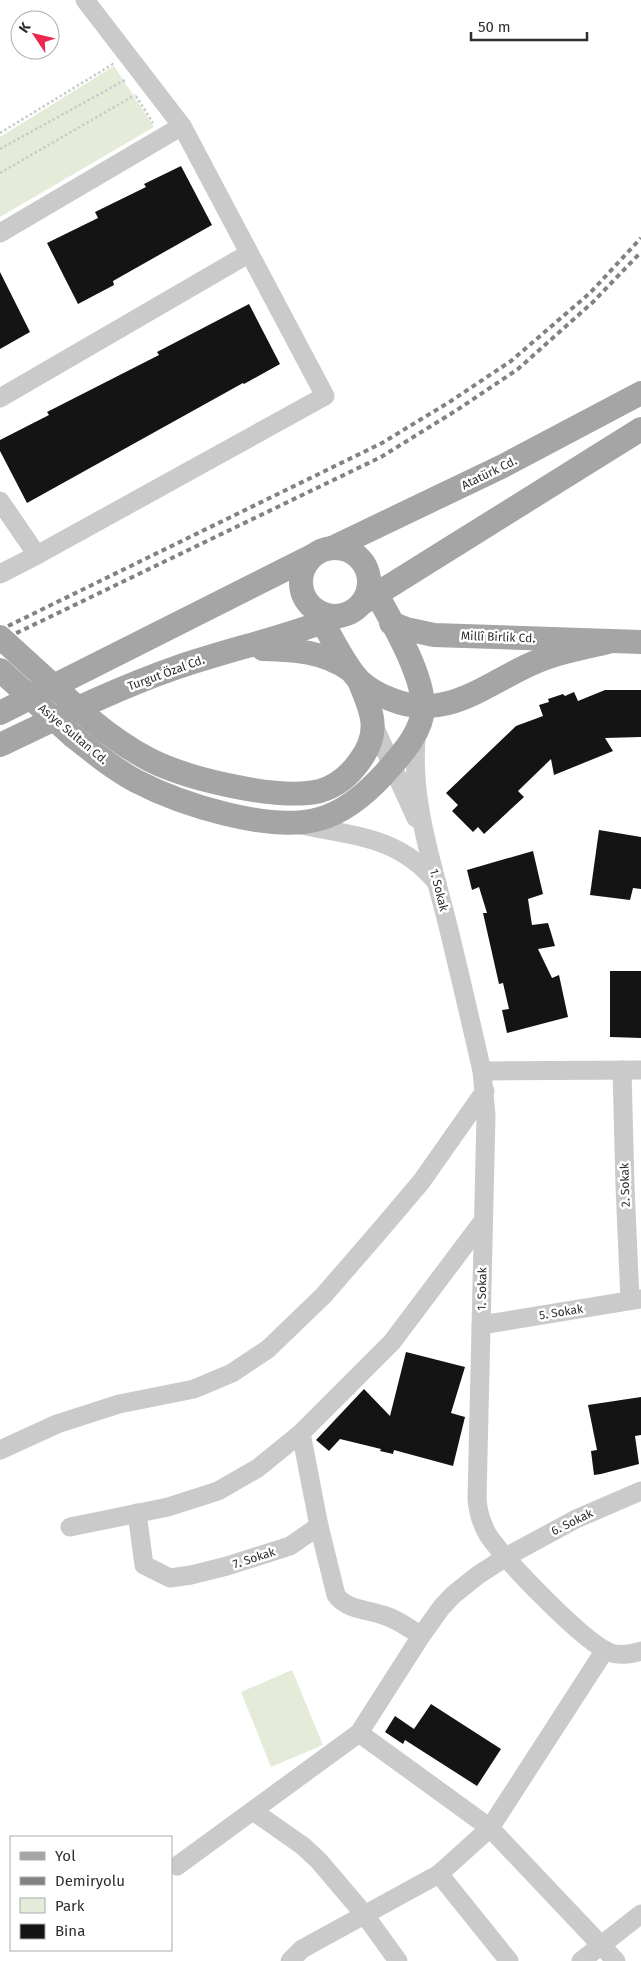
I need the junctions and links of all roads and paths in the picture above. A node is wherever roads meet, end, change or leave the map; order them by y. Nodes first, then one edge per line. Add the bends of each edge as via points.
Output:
1 (85, 0) edge
2 (118, 69) dead end
3 (122, 74) dead end
4 (130, 88) dead end
5 (135, 95) junction
6 (182, 126) junction
7 (155, 127) dead end
8 (0, 133) edge
9 (0, 149) edge
10 (0, 173) edge
11 (0, 233) edge
12 (248, 254) junction
13 (641, 393) edge
14 (0, 398) edge
15 (641, 429) edge
16 (0, 502) edge
17 (334, 547) junction
18 (37, 555) junction
19 (312, 556) junction
20 (0, 574) edge
21 (370, 593) junction
22 (326, 616) junction
23 (391, 622) junction
24 (0, 637) edge
25 (608, 642) junction
26 (641, 642) edge
27 (239, 649) junction
28 (0, 670) edge
29 (356, 676) junction
30 (0, 713) edge
31 (420, 718) junction
32 (374, 726) junction
33 (0, 745) edge
34 (363, 757) junction
35 (398, 760) junction
36 (290, 823) junction
37 (438, 885) junction
38 (632, 1070) edge
39 (482, 1071) junction
40 (485, 1092) junction
41 (483, 1221) junction
42 (636, 1300) edge
43 (481, 1325) junction
44 (301, 1432) junction
45 (0, 1450) edge
46 (641, 1491) edge
47 (137, 1513) junction
48 (319, 1526) junction
49 (70, 1527) dead end
50 (506, 1557) junction
51 (421, 1636) junction
52 (605, 1650) junction
53 (641, 1651) edge
54 (359, 1733) junction
55 (253, 1811) junction
56 (490, 1828) junction
57 (177, 1866) dead end
58 (438, 1874) junction
59 (364, 1914) junction
60 (641, 1914) edge
61 (601, 1946) junction
62 (290, 1961) edge
63 (398, 1961) edge
64 (509, 1961) edge
65 (581, 1961) edge
66 (616, 1961) edge

1 - 6 street
2 - 8 path via 113,64
3 - 9 path via 126,80
4 - 5 path
5 - 7 path
5 - 10 path
6 - 11 street
6 - 12 street
12 - 14 street
12 - 18 street via 325,396
13 - 17 main road, Atatürk Cd. via 505,465
15 - 21 main road
16 - 18 street
17 - 19 main road
17 - 21 main road via 346,549 363,561 368,571
18 - 20 street
19 - 22 main road via 304,566 301,588 305,599
19 - 30 main road
21 - 22 main road via 354,610
21 - 23 main road
22 - 27 main road, Turgut Özal Cd.
22 - 29 main road
23 - 25 main road, Millî Birlik Cd. via 434,635
23 - 31 main road via 421,690
24 - 34 main road, Asiye Sultan Cd., bridge via 91,720 130,748 166,767 196,777 292,794 321,790 344,779
25 - 26 main road, Millî Birlik Cd.
25 - 31 main road, Millî Birlik Cd. via 532,663
27 - 29 main road via 312,652 330,658
27 - 33 main road, Turgut Özal Cd. via 148,678
28 - 36 main road, Asiye Sultan Cd., bridge via 74,737 116,769 156,790 212,810
29 - 31 main road
29 - 32 main road via 368,700
31 - 35 main road, Asiye Sultan Cd.
32 - 34 main road, Asiye Sultan Cd.
32 - 35 street, 1. Sokak
34 - 35 street via 375,751
35 - 36 main road, Asiye Sultan Cd. via 346,808 320,819
35 - 37 street, 1. Sokak
36 - 37 street via 390,846 418,863
37 - 39 street, 1. Sokak
38 - 39 street
38 - 42 street, 2. Sokak via 624,1186
39 - 40 street, 1. Sokak
40 - 41 street, 1. Sokak
40 - 45 street via 421,1182 324,1295 268,1349 232,1373 194,1389 119,1404 57,1424
41 - 43 street, 1. Sokak
41 - 44 street via 392,1342
42 - 43 street, 5. Sokak
43 - 50 street, 1. Sokak via 476,1499 482,1523
44 - 47 street via 258,1468 218,1491
44 - 48 street
46 - 50 street, 6. Sokak via 576,1519
47 - 48 street, 7. Sokak via 144,1565 170,1578 227,1566 290,1546
47 - 49 street
48 - 51 street via 336,1595 342,1603 382,1614
50 - 51 street, 6. Sokak via 453,1595
50 - 52 street, 1. Sokak via 563,1616
51 - 54 street, 6. Sokak
52 - 53 street via 621,1655
52 - 56 street
54 - 55 street
54 - 56 street
55 - 57 street
55 - 59 street via 304,1846
56 - 58 street
56 - 61 street
58 - 59 street
58 - 64 street
59 - 62 street via 302,1949
59 - 63 street
60 - 61 street
61 - 65 street
61 - 66 street

